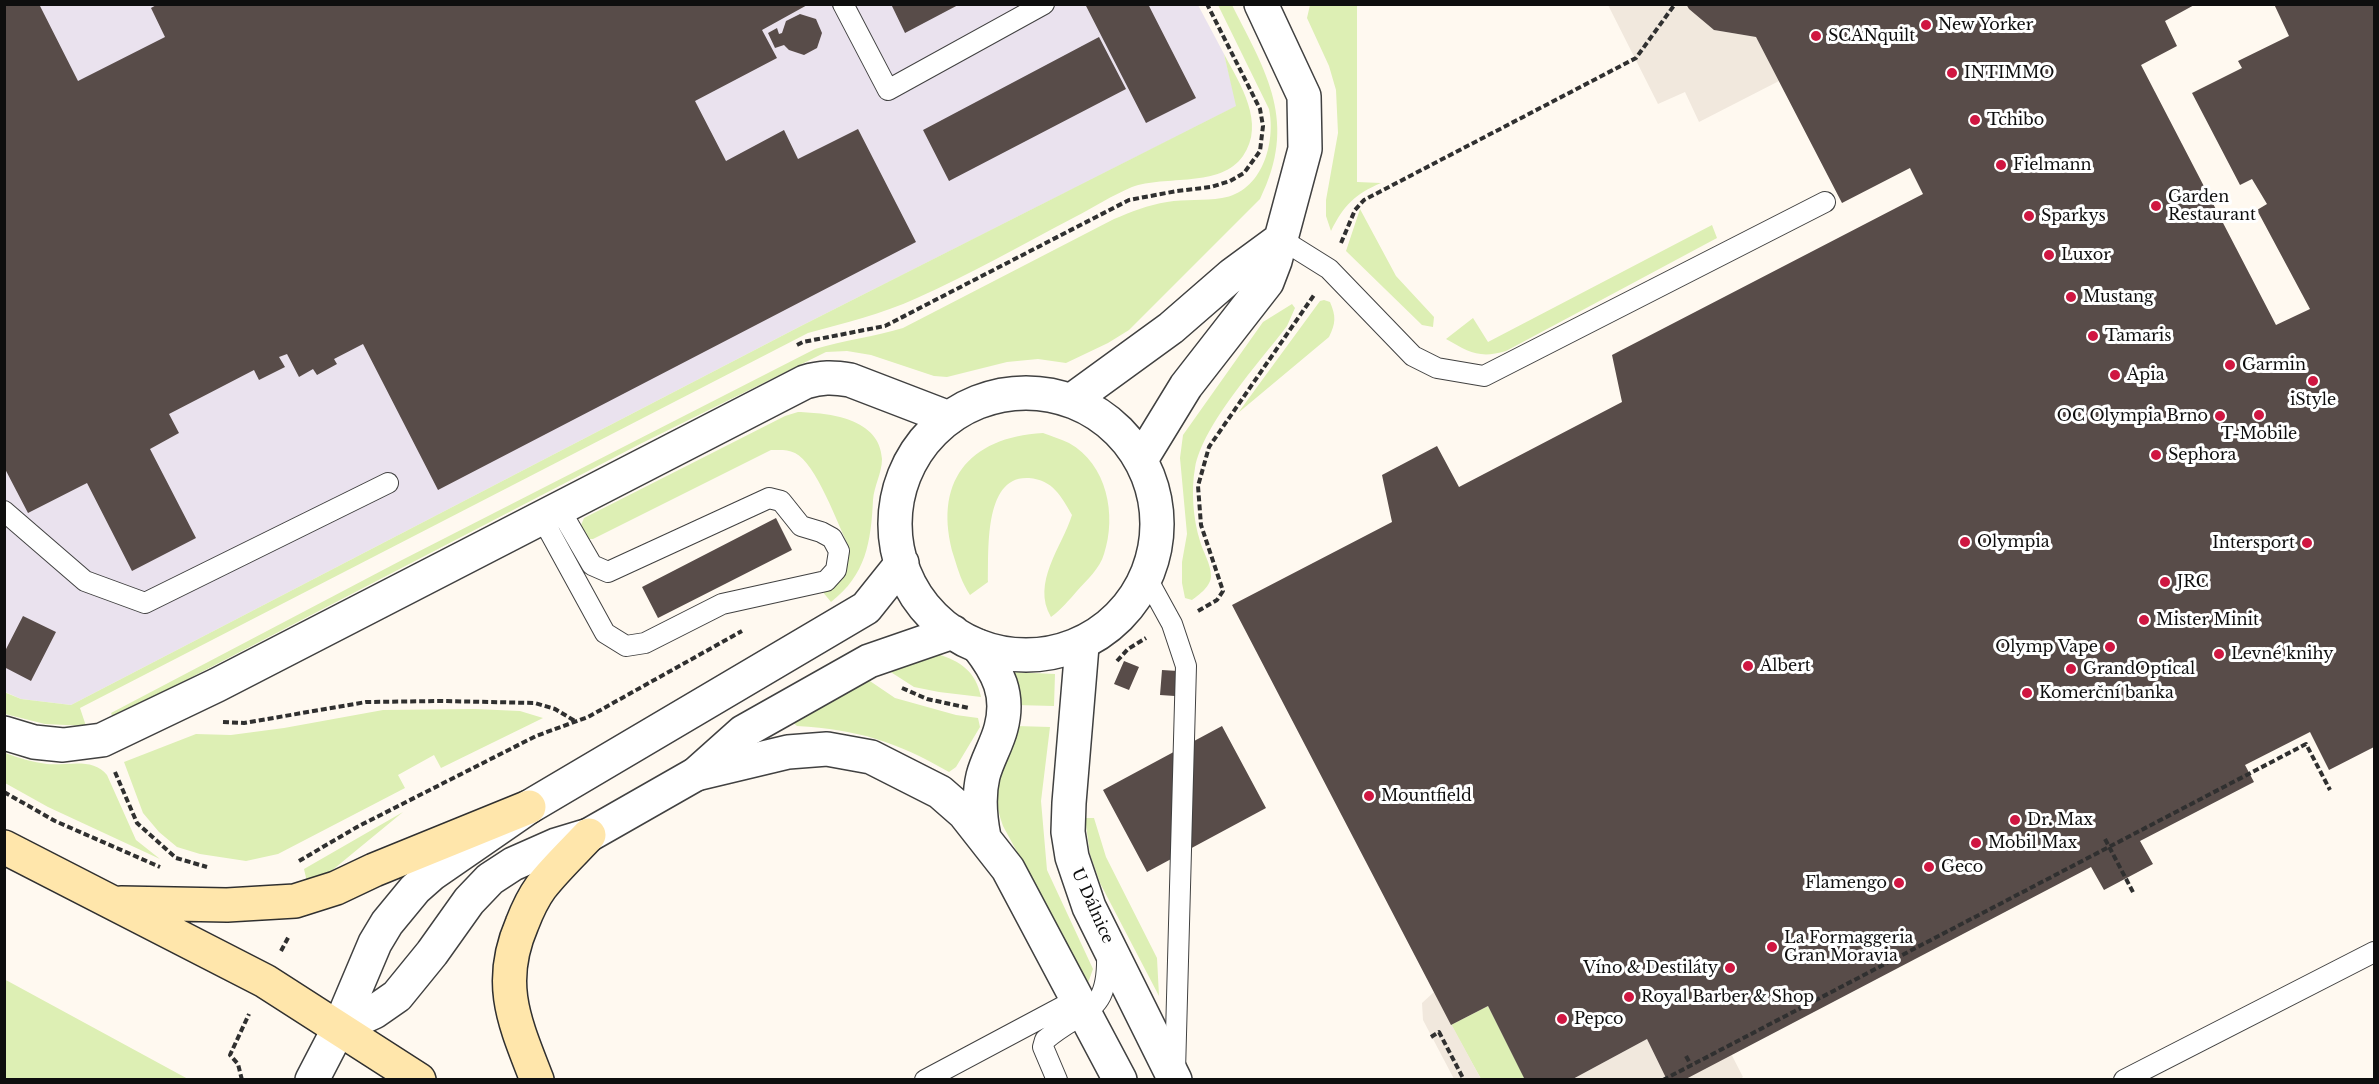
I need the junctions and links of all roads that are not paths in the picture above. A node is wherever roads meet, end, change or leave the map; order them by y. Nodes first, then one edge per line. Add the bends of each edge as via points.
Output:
1 (843, 4) edge
2 (1044, 4) edge
3 (1261, 4) edge
4 (1825, 202) dead end
5 (1281, 239) junction
6 (1072, 400) junction
7 (949, 418) junction
8 (1142, 458) junction
9 (388, 483) dead end
10 (4, 511) edge
11 (550, 513) junction
12 (902, 563) junction
13 (1144, 573) junction
14 (966, 639) junction
15 (1082, 646) junction
16 (4, 733) edge
17 (696, 774) junction
18 (529, 807) junction
19 (589, 836) junction
20 (984, 837) junction
21 (4, 847) edge
22 (113, 903) junction
23 (1107, 941) junction
24 (2374, 952) edge
25 (1081, 1007) junction
26 (339, 1028) junction
27 (1175, 1078) edge
28 (312, 1080) edge
29 (419, 1080) edge
30 (537, 1080) edge
31 (925, 1080) edge
32 (1057, 1080) edge
33 (1120, 1080) edge
34 (2124, 1080) edge

1 - 2 lane via 888,90
3 - 5 street via 1304,96 1305,149
4 - 5 lane via 1484,376 1437,368 1413,356 1329,269
5 - 6 street via 1171,328
5 - 8 street via 1267,282 1186,386
6 - 7 street via 1013,393 988,398
6 - 8 street via 1114,424
7 - 11 street via 850,380 819,378
7 - 12 street via 921,447 903,483 896,523
8 - 13 street via 1151,478 1156,510 1152,552
9 - 10 lane via 145,603 86,581
11 - 11 lane via 605,633 626,646 645,643 722,604 826,581 836,570 839,551 832,538 801,526 781,501 769,498 608,572 592,566
11 - 16 street via 102,740 63,745
12 - 14 street via 923,604
12 - 18 street via 866,608
13 - 15 street via 1127,604
13 - 27 lane via 1172,624 1186,666
14 - 15 street via 999,654 1020,657 1043,656
14 - 17 street via 869,661 743,732
14 - 20 street via 995,668 1000,679 1001,727 983,777 980,816
15 - 23 street, U Dálnice via 1068,832 1080,883
17 - 19 street
17 - 20 street via 788,752 827,749 871,757 940,792
18 - 22 main road via 336,888 295,901 227,905
18 - 26 street via 432,874 401,904 375,943
19 - 26 street via 534,853 490,879 397,996
19 - 30 main road via 541,887 515,940 510,962 511,1007
20 - 25 street via 1008,869
21 - 22 main road
22 - 26 main road via 265,981
23 - 25 lane via 1105,987 1099,1001
23 - 27 street, U Dálnice
24 - 34 lane
25 - 31 lane
25 - 32 lane via 1042,1047
25 - 33 street
26 - 28 street
26 - 29 main road

